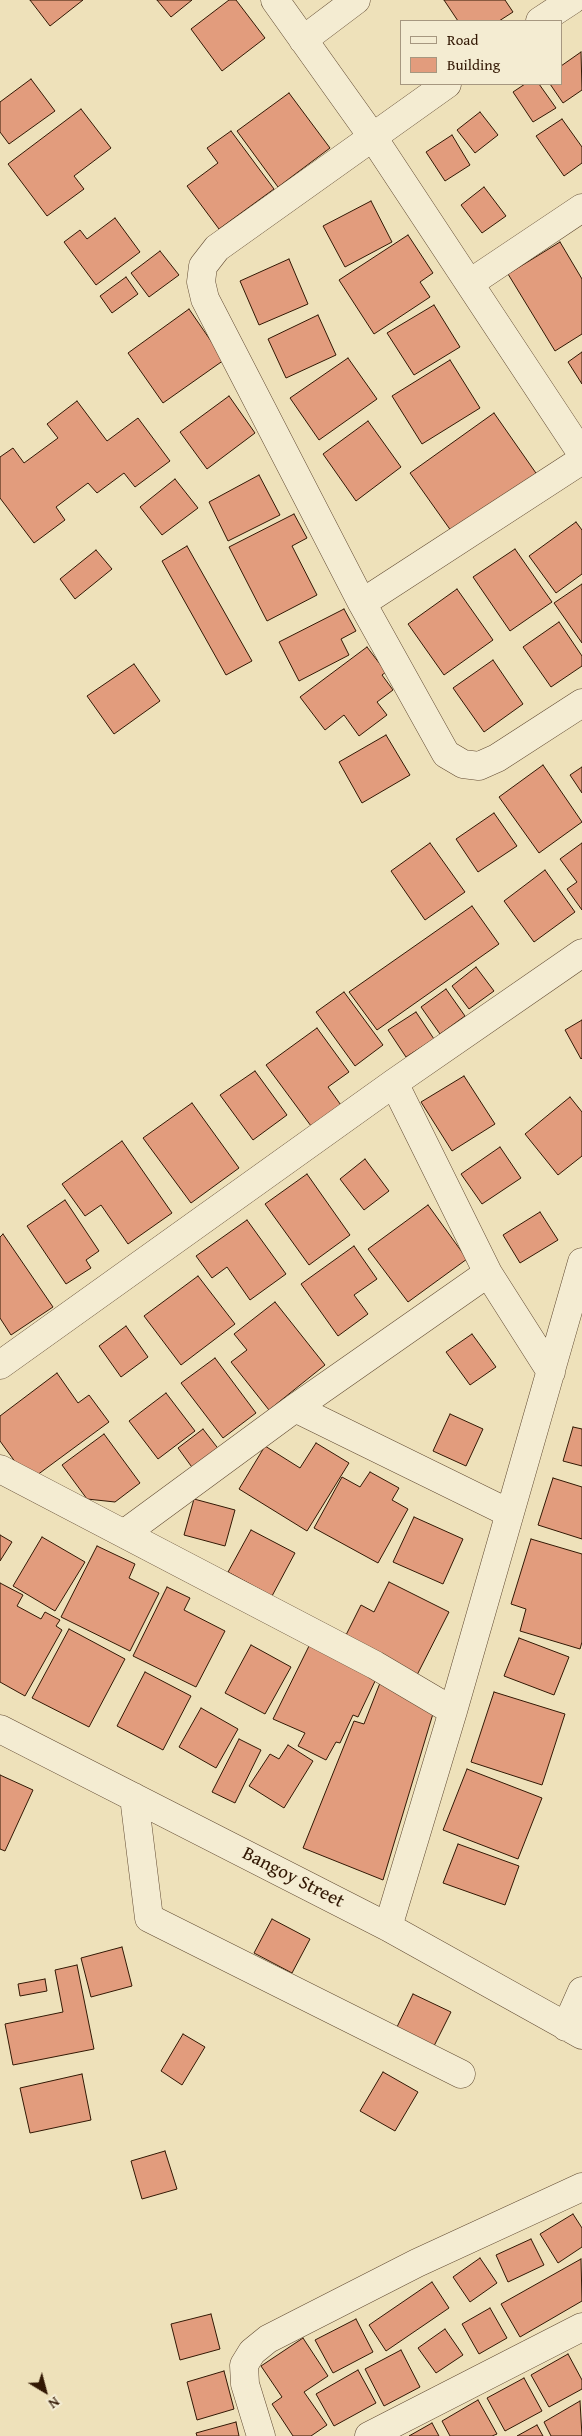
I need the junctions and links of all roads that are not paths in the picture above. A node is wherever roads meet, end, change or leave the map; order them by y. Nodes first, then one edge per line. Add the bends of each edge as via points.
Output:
1 (275, 0) edge
2 (356, 0) edge
3 (572, 0) edge
4 (542, 20) edge
5 (303, 40) junction
6 (445, 85) edge
7 (372, 136) junction
8 (582, 208) edge
9 (470, 283) junction
10 (582, 454) edge
11 (582, 460) edge
12 (362, 604) junction
13 (582, 703) edge
14 (582, 953) edge
15 (394, 1083) junction
16 (582, 1262) edge
17 (488, 1273) junction
18 (0, 1364) edge
19 (551, 1372) junction
20 (295, 1408) junction
21 (0, 1469) edge
22 (509, 1513) junction
23 (125, 1533) junction
24 (453, 1712) junction
25 (0, 1729) edge
26 (134, 1797) junction
27 (388, 1927) junction
28 (582, 1991) edge
29 (574, 2031) edge
30 (461, 2074) dead end
31 (582, 2187) edge
32 (582, 2327) edge
33 (261, 2436) edge
34 (369, 2436) edge

1 - 5 street
2 - 5 street
3 - 4 street
5 - 7 street
6 - 7 street
7 - 9 street
7 - 12 street via 217,248 203,266 201,282 205,299
8 - 9 street
9 - 10 street
11 - 12 street
12 - 13 street via 446,754 463,764 479,766 497,758
14 - 15 street
15 - 17 street
15 - 18 street
16 - 19 street
17 - 19 street
17 - 20 street
19 - 22 street
20 - 22 street
20 - 23 street
21 - 23 street
22 - 24 street
23 - 24 street via 375,1665
24 - 27 street
25 - 26 street, Bangoy Street
26 - 27 street, Bangoy Street
26 - 30 street via 149,1918
27 - 29 street, Bangoy Street
28 - 29 street
31 - 33 street via 417,2263 268,2339 252,2352 244,2365 245,2384
32 - 34 street

